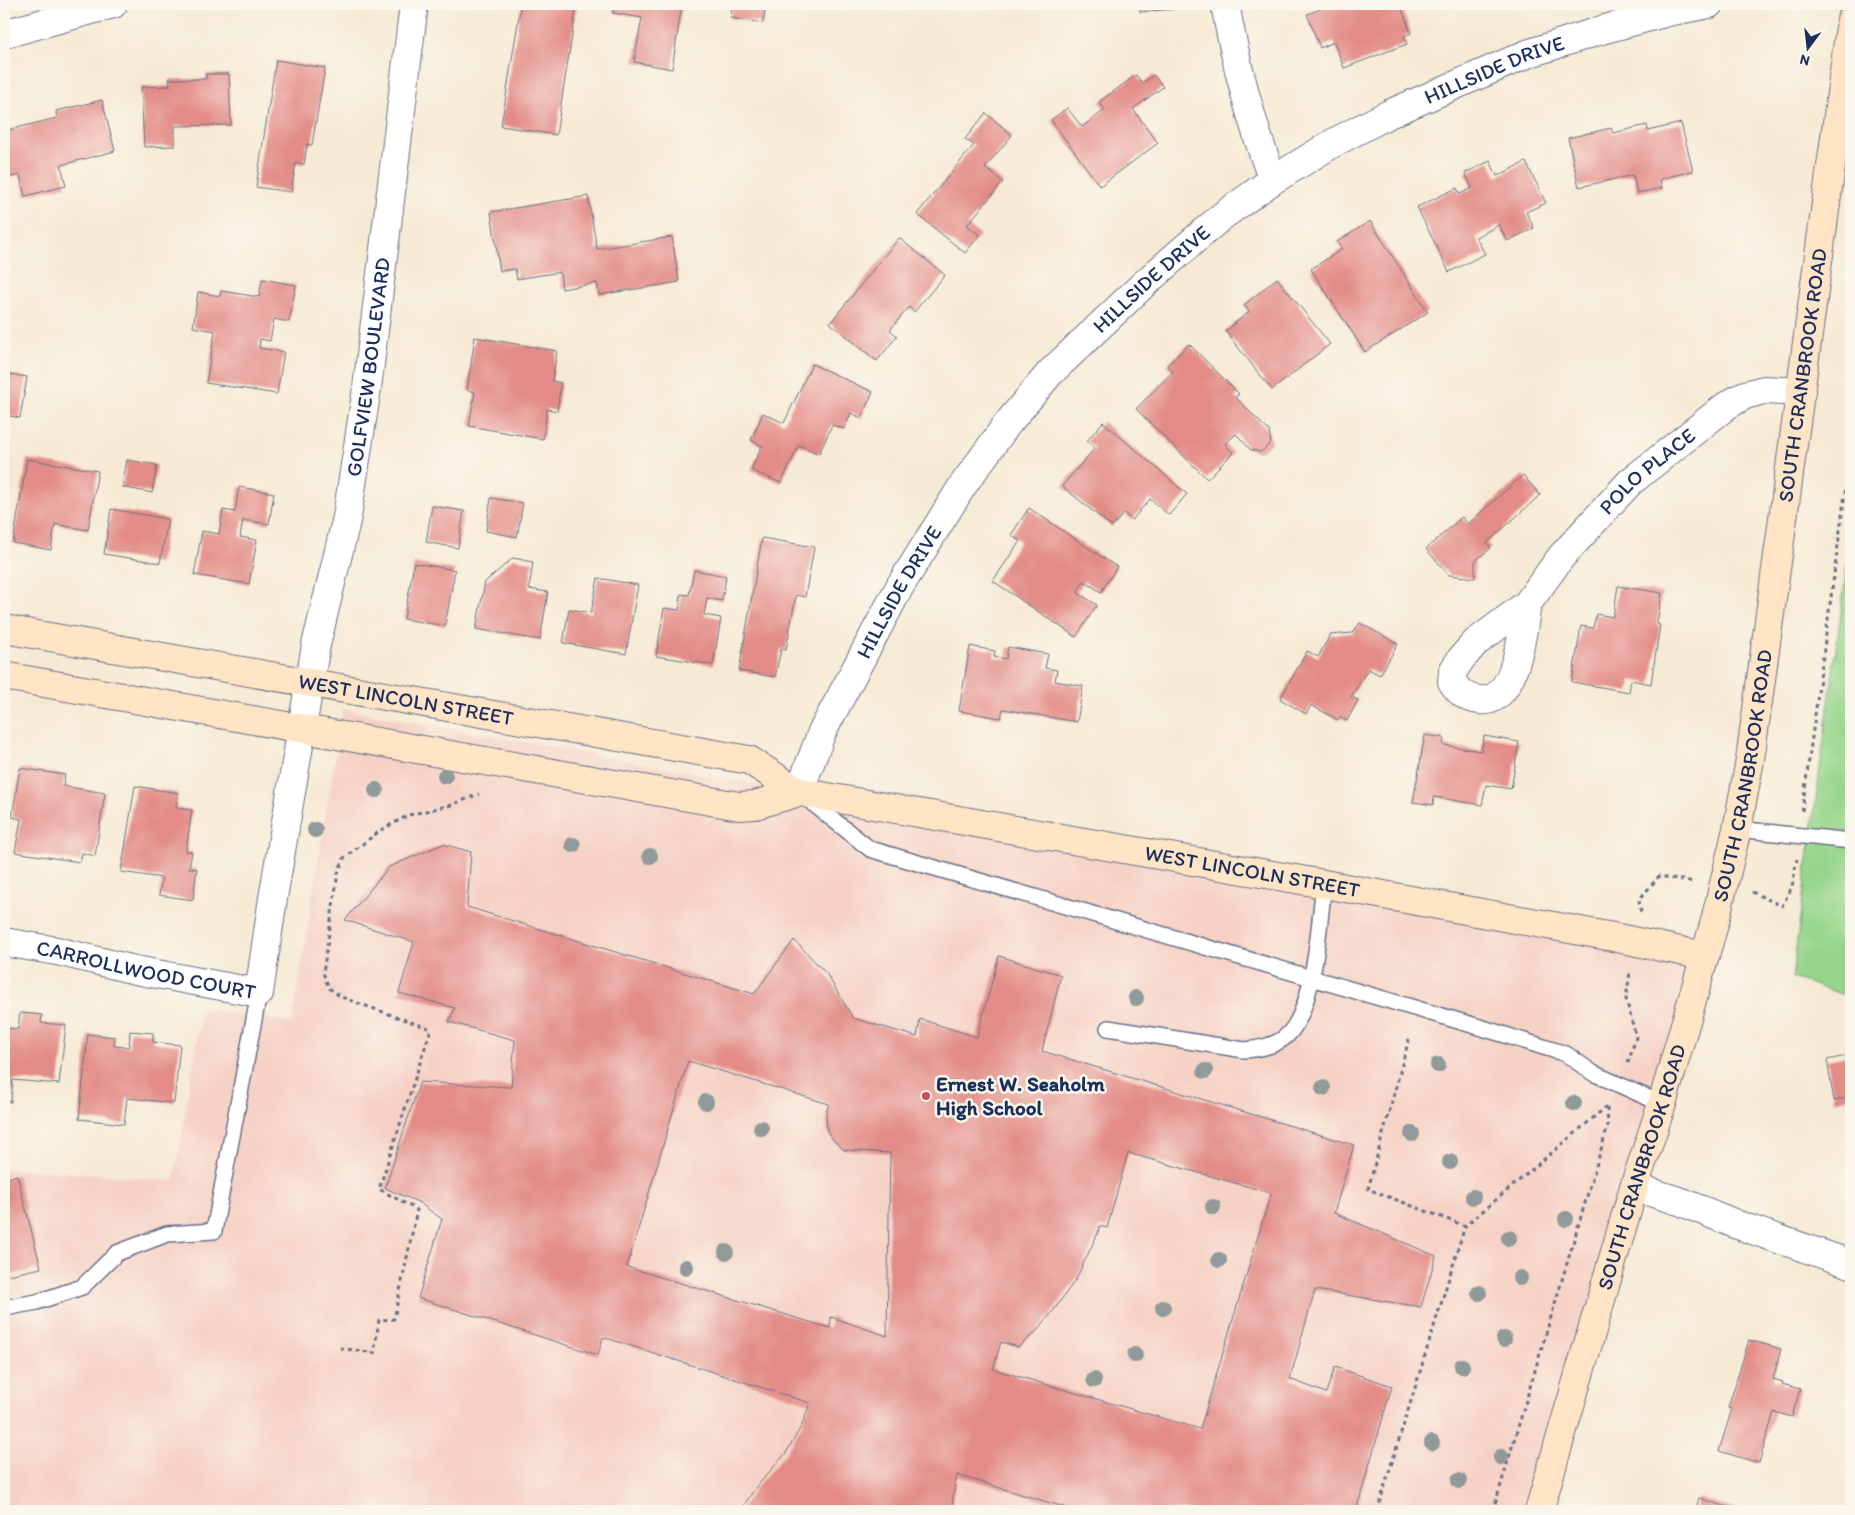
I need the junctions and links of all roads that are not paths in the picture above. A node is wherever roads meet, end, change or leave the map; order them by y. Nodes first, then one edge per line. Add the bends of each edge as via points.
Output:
1 (113, 4) edge
2 (414, 4) edge
3 (1226, 4) edge
4 (1709, 4) edge
5 (1851, 20) edge
6 (4, 34) edge
7 (1273, 180) junction
8 (1801, 392) junction
9 (1527, 604) dead end
10 (4, 629) edge
11 (4, 676) edge
12 (310, 683) junction
13 (303, 727) junction
14 (800, 792) junction
15 (1737, 829) junction
16 (1851, 841) edge
17 (1324, 884) junction
18 (4, 942) edge
19 (1705, 956) junction
20 (1312, 978) junction
21 (259, 993) junction
22 (1108, 1028) dead end
23 (1662, 1104) junction
24 (1634, 1187) junction
25 (1851, 1264) edge
26 (4, 1308) edge
27 (1539, 1511) edge

1 - 6 street
2 - 12 street, GOLFVIEW BOULEVARD via 367,388 347,517 317,640
3 - 7 street via 1239,72
4 - 7 street, HILLSIDE DRIVE via 1605,28 1527,54 1388,114
5 - 8 street, SOUTH CRANBROOK ROAD
7 - 14 street, HILLSIDE DRIVE via 1221,217 1145,283 1050,373 1008,423 963,485 900,586 822,732
8 - 9 street, POLO PLACE via 1764,390 1745,395 1726,406 1630,482 1561,557
8 - 15 street, SOUTH CRANBROOK ROAD via 1750,760
10 - 12 street, WEST LINCOLN STREET
11 - 13 street, WEST LINCOLN STREET
12 - 13 street, GOLFVIEW BOULEVARD
12 - 14 street, WEST LINCOLN STREET via 749,760
13 - 14 street, WEST LINCOLN STREET via 739,806 755,805
13 - 21 street, CARROLLWOOD COURT
14 - 17 street, WEST LINCOLN STREET
14 - 20 lane via 870,849
15 - 16 lane
15 - 19 street, SOUTH CRANBROOK ROAD
17 - 19 street, WEST LINCOLN STREET
17 - 20 lane
18 - 21 street, CARROLLWOOD COURT
19 - 23 street, SOUTH CRANBROOK ROAD
20 - 22 lane via 1300,1020 1286,1037 1261,1048 1244,1050
20 - 23 lane via 1566,1054 1593,1073
21 - 26 lane via 214,1231 166,1234 117,1253 82,1287 37,1302
23 - 24 street, SOUTH CRANBROOK ROAD
24 - 25 street
24 - 27 street, SOUTH CRANBROOK ROAD

